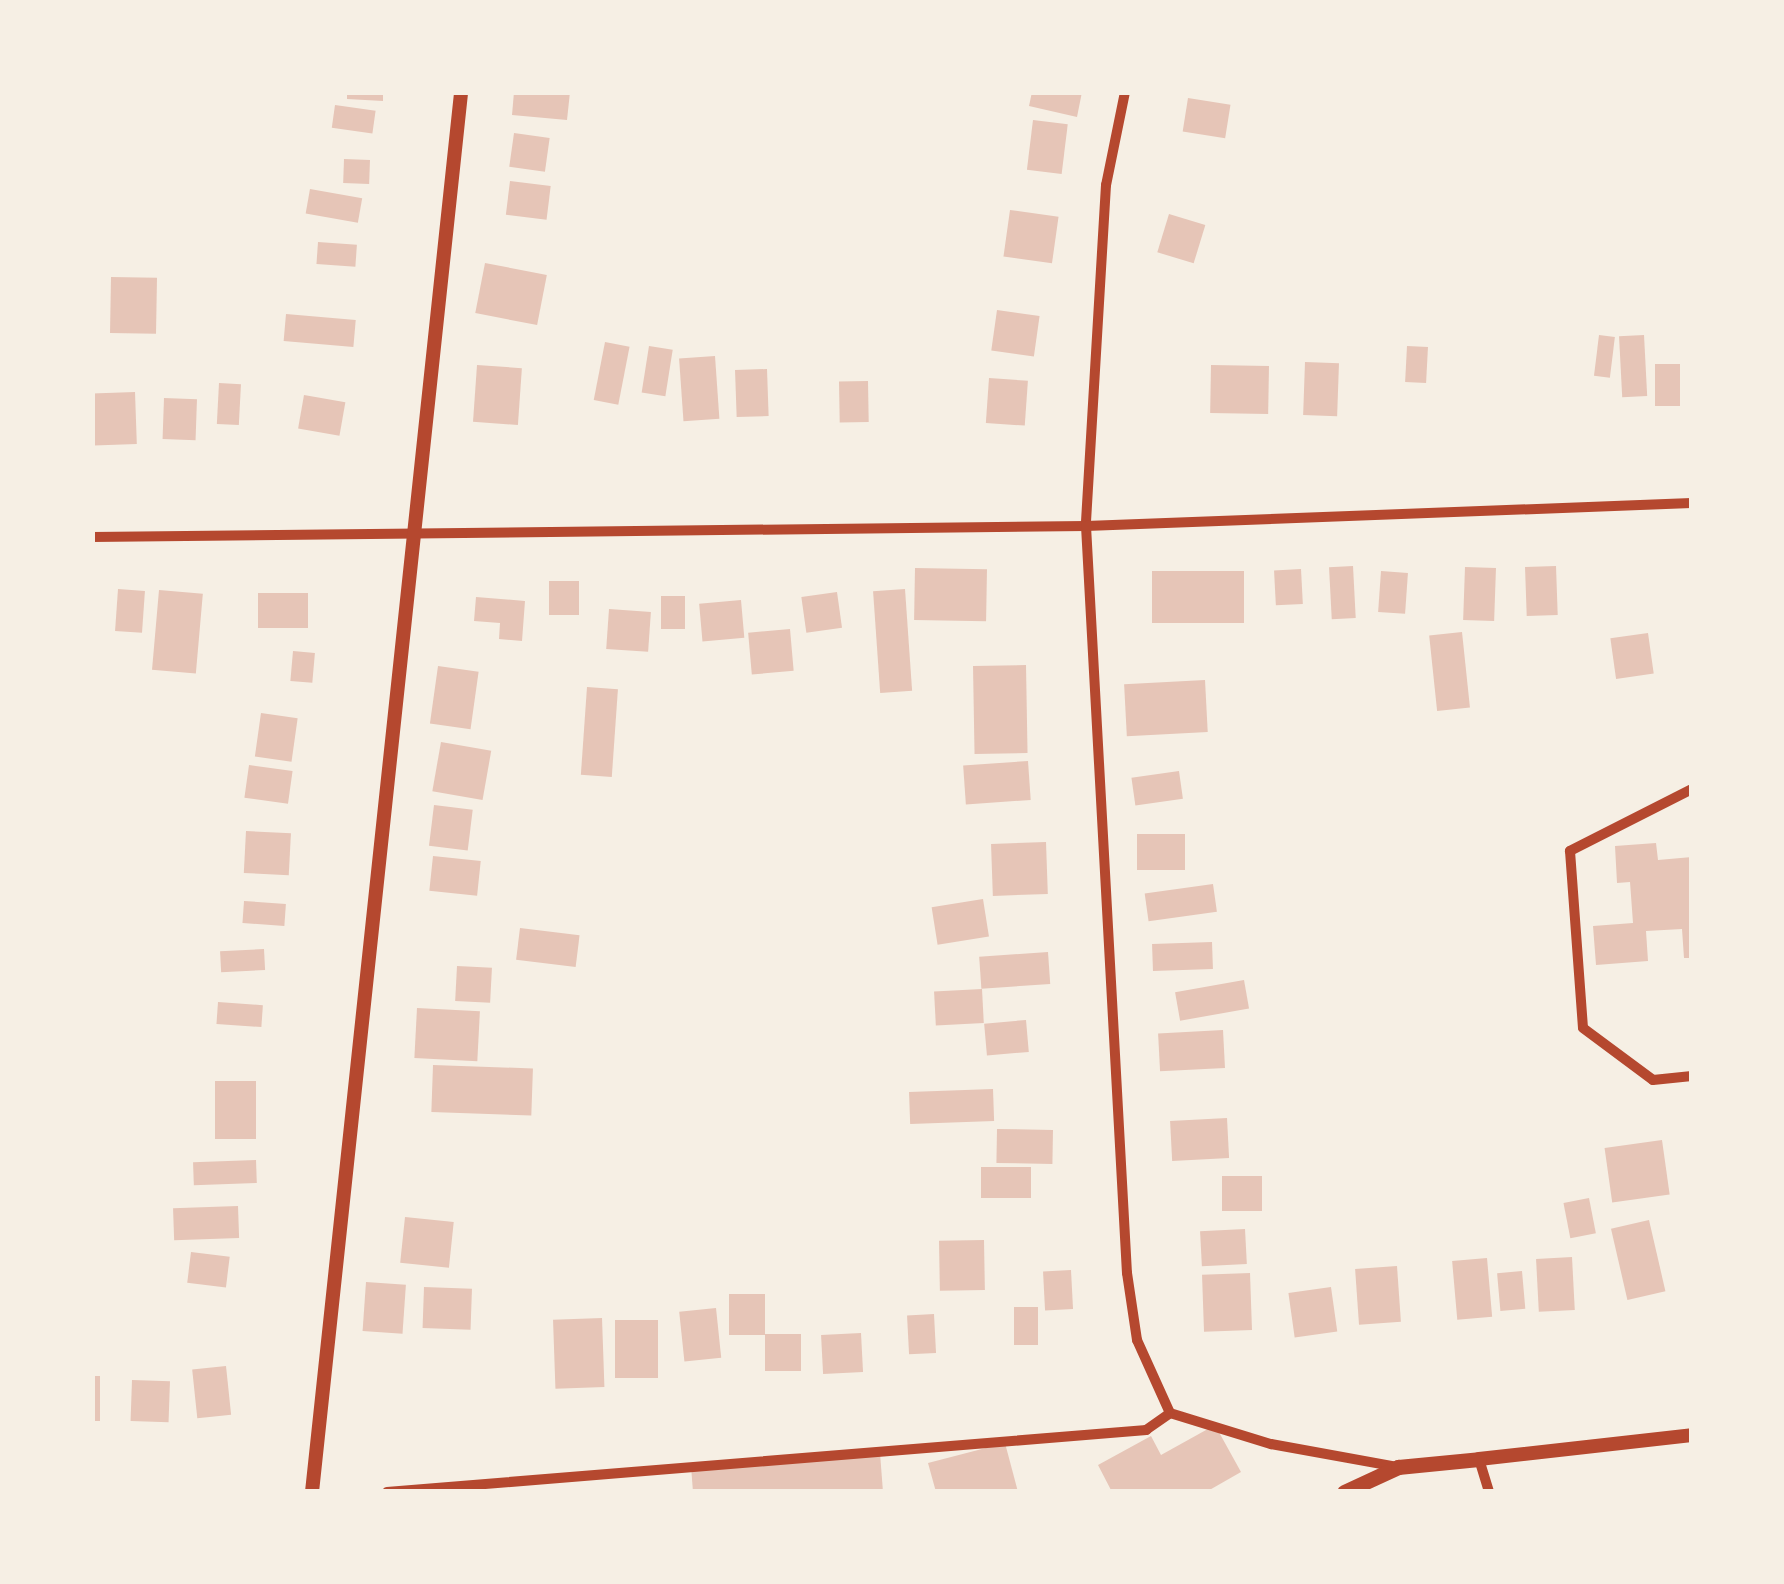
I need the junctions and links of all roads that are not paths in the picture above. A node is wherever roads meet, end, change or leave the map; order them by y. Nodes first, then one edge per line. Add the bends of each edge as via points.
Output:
1 (461, 92) edge
2 (1125, 92) edge
3 (1692, 503) edge
4 (1086, 526) junction
5 (92, 536) edge
6 (410, 536) junction
7 (1692, 789) edge
8 (1692, 1076) edge
9 (1170, 1413) junction
10 (1692, 1435) edge
11 (1479, 1460) junction
12 (1398, 1468) junction
13 (312, 1492) edge
14 (387, 1492) edge
15 (1344, 1492) edge
16 (1489, 1492) edge

1 - 6 street
2 - 4 street via 1106,185
3 - 4 street
4 - 6 street
4 - 9 street via 1127,1273 1137,1340
5 - 6 street
6 - 13 street
7 - 8 street via 1570,851 1584,1028 1653,1080
9 - 12 street via 1271,1444
9 - 14 street via 1146,1430
10 - 11 street
11 - 12 main road
11 - 16 street
12 - 15 main road

